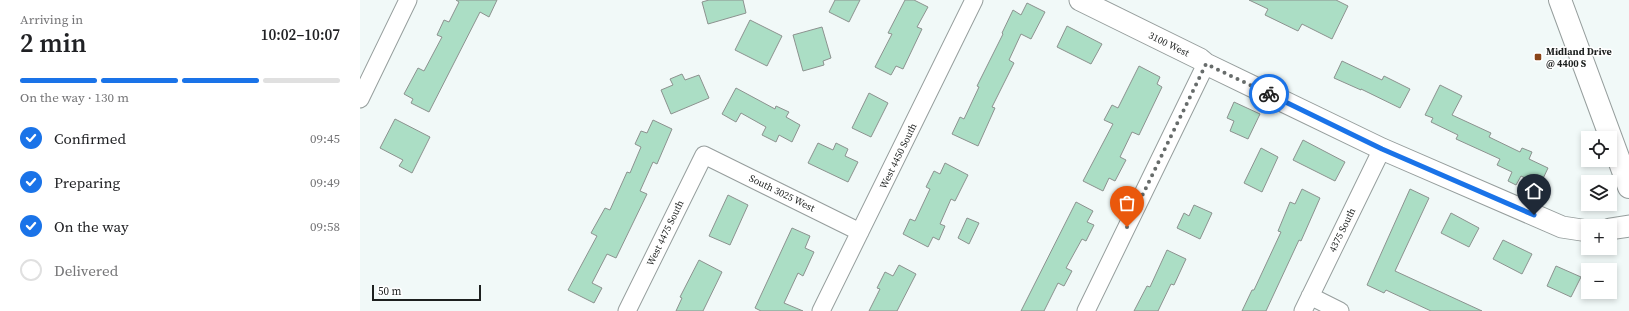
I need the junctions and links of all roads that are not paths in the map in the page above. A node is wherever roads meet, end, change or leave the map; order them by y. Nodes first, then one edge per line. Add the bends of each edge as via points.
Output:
1 (408, 0) edge
2 (974, 0) edge
3 (1080, 0) edge
4 (1560, 0) edge
5 (1206, 64) junction
6 (360, 99) edge
7 (1382, 149) junction
8 (704, 155) joint
9 (1629, 187) edge
10 (1629, 226) edge
11 (1617, 228) edge
12 (1581, 230) edge
13 (860, 232) junction
14 (1306, 304) edge
15 (627, 311) edge
16 (822, 311) edge
17 (1086, 311) edge
18 (1340, 311) edge

1 - 6 street
2 - 13 street, West 4450 South
3 - 5 street, 3100 West
4 - 9 main road
5 - 7 street, 3100 West
5 - 17 street
7 - 12 street, 3100 West via 1562,227
7 - 14 street, 4375 South
8 - 13 street, South 3025 West
8 - 15 street, West 4475 South
10 - 11 street
13 - 16 street, West 4450 South
14 - 18 street

